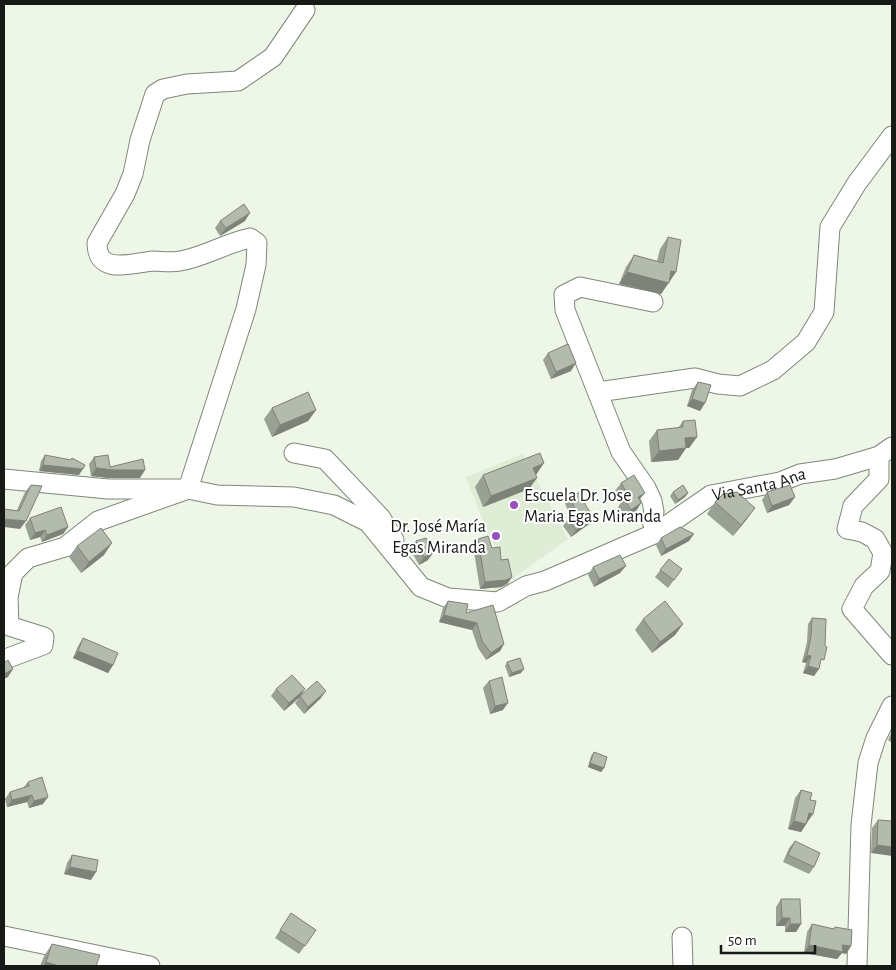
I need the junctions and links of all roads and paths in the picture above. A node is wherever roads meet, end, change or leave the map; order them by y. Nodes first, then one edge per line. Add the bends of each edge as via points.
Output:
1 (305, 10) dead end
2 (892, 136) edge
3 (653, 302) dead end
4 (598, 392) junction
5 (886, 451) edge
6 (294, 453) dead end
7 (4, 479) edge
8 (188, 489) junction
9 (656, 533) junction
10 (421, 587) junction
11 (892, 655) edge
12 (8, 658) edge
13 (892, 706) edge
14 (4, 936) edge
15 (682, 937) dead end
16 (150, 966) edge
17 (683, 966) edge
18 (857, 966) edge

1 - 8 street via 273,58 238,81 187,84 155,94 133,174 97,243 99,255 115,266 180,261 250,238 257,244 246,309
2 - 4 street via 830,227 824,312 806,342 780,365 740,386 695,378
3 - 4 street via 580,288 564,295 565,310
4 - 9 street via 620,452 652,501
5 - 9 street, Via Santa Ana via 835,469 711,495
5 - 11 street via 878,479 853,506 847,529 862,532 875,540 883,553 880,571 864,586 852,609
6 - 10 street via 326,459 381,518
7 - 8 street via 108,489
8 - 10 street via 217,495 294,497 334,505 368,522
8 - 12 street via 98,521 65,547 28,558 13,573 8,597 9,626 44,637 43,645
9 - 10 street, Via Santa Ana via 545,581 526,586 498,602 448,598
13 - 18 street via 868,763 861,825
14 - 16 street
15 - 17 street

